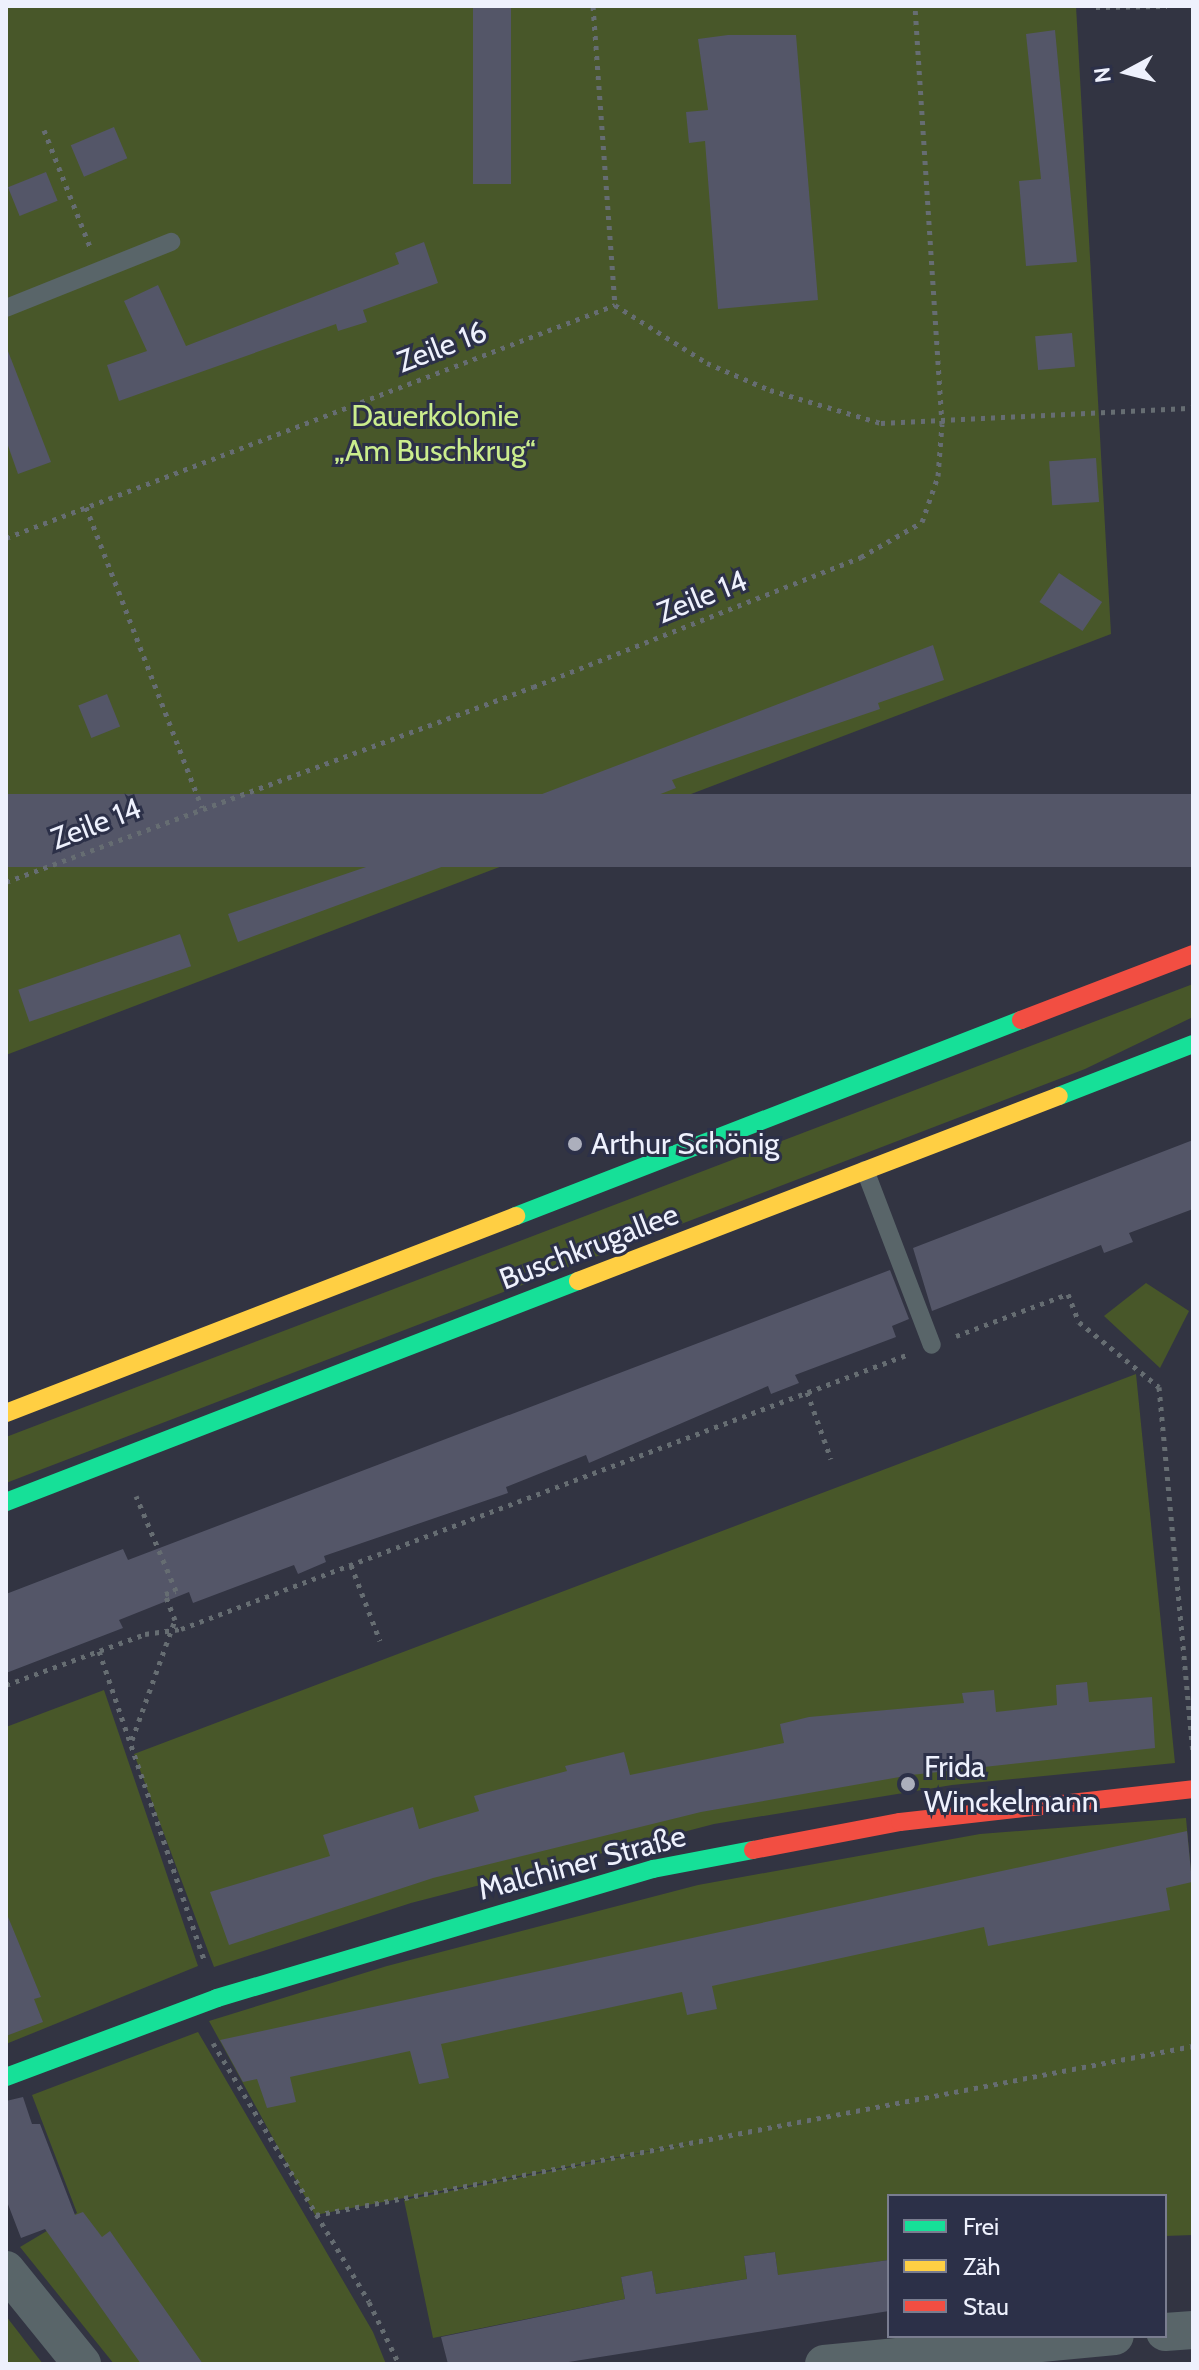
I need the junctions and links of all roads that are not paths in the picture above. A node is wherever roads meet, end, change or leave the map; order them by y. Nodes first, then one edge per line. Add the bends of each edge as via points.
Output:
1 (171, 242) dead end
2 (6, 308) edge
3 (1193, 954) edge
4 (1193, 1044) edge
5 (865, 1170) junction
6 (932, 1345) road end
7 (6, 1413) edge
8 (6, 1502) edge
9 (1193, 1789) edge
10 (6, 2077) edge
11 (6, 2270) edge
12 (1193, 2330) edge
13 (1167, 2332) edge
14 (1094, 2338) edge
15 (82, 2364) edge
16 (824, 2364) edge

1 - 2 lane
3 - 7 main road, Buschkrugallee
4 - 5 main road, Buschkrugallee
5 - 6 lane
5 - 8 main road, Buschkrugallee
9 - 10 main road, Malchiner Straße via 900,1822 653,1869 217,1998
11 - 15 street
12 - 13 street
14 - 16 street

